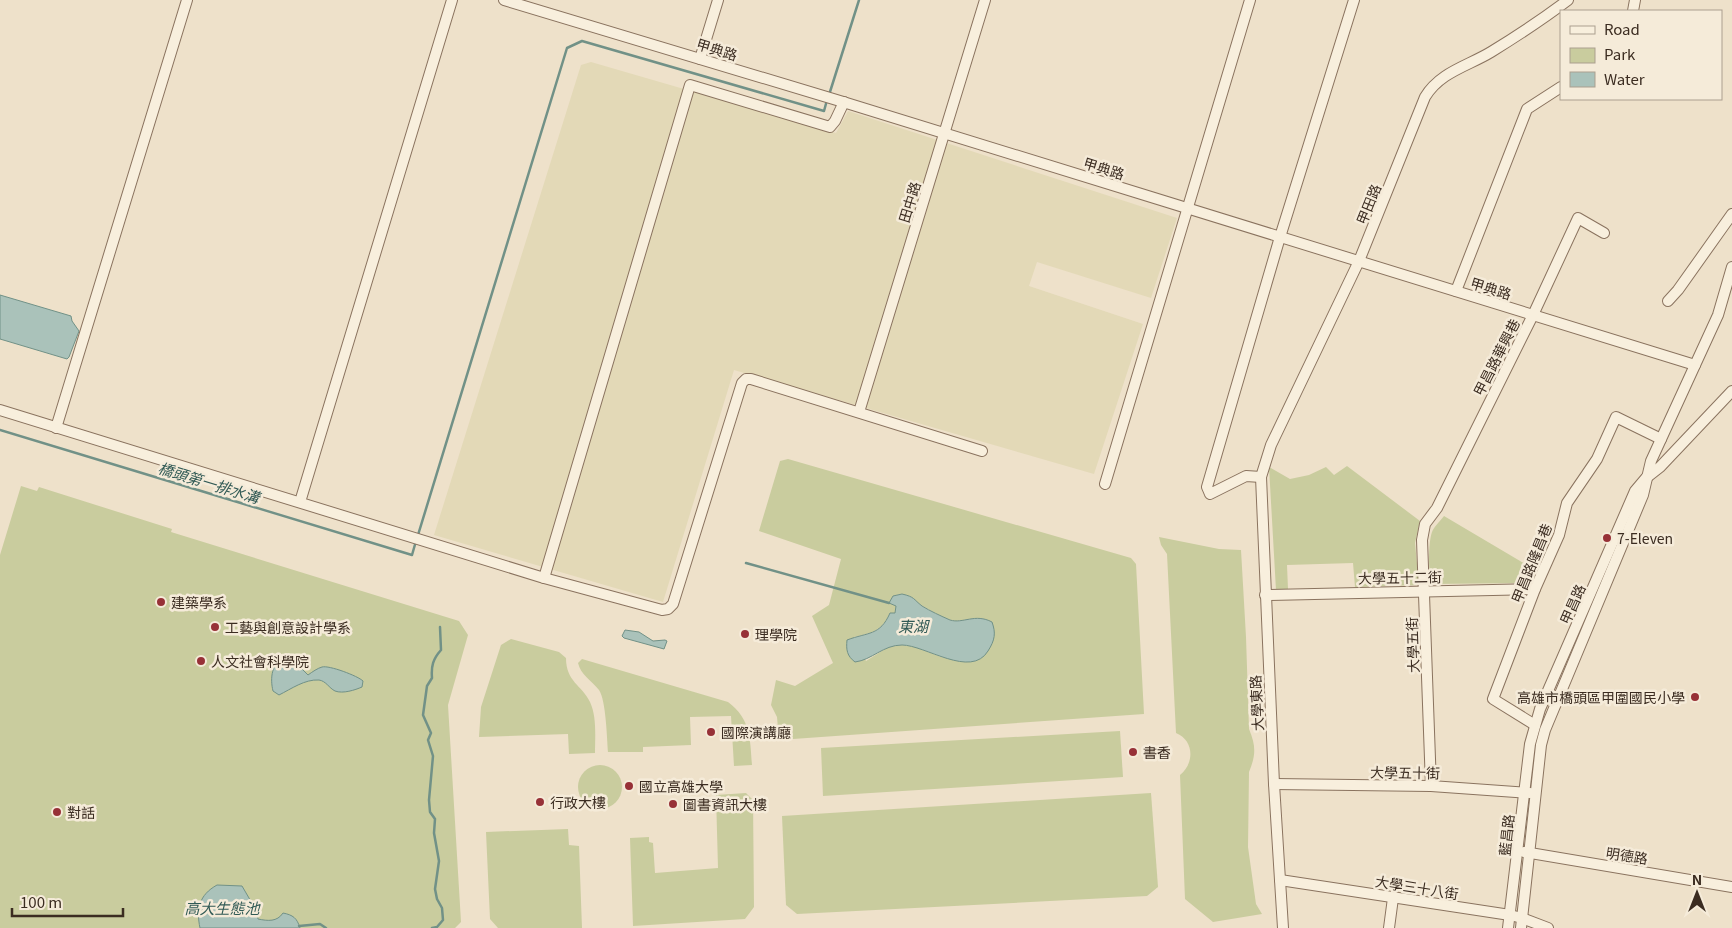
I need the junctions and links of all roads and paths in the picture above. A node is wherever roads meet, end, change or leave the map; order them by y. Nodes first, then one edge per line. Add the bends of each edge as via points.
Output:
1 (187, 0) edge
2 (452, 0) edge
3 (504, 0) edge
4 (718, 0) edge
5 (985, 0) edge
6 (1250, 0) edge
7 (1354, 0) edge
8 (1568, 0) edge
9 (700, 59) junction
10 (1560, 88) edge
11 (842, 101) junction
12 (944, 133) junction
13 (1187, 208) junction
14 (1731, 218) edge
15 (1604, 233) dead end
16 (1280, 237) junction
17 (1359, 262) junction
18 (1732, 267) edge
19 (1456, 291) junction
20 (1668, 301) dead end
21 (1533, 315) junction
22 (1695, 365) junction
23 (1732, 391) edge
24 (0, 410) edge
25 (859, 412) junction
26 (56, 428) junction
27 (1662, 439) junction
28 (982, 451) dead end
29 (1261, 477) junction
30 (1646, 478) junction
31 (1105, 484) dead end
32 (300, 502) junction
33 (1437, 508) joint
34 (544, 578) junction
35 (1535, 588) junction
36 (1424, 590) junction
37 (1265, 595) junction
38 (1535, 725) junction
39 (1530, 744) joint
40 (1541, 745) joint
41 (1274, 784) junction
42 (1430, 786) junction
43 (1524, 792) junction
44 (1536, 794) junction
45 (1518, 852) junction
46 (1530, 853) junction
47 (1280, 880) junction
48 (1732, 887) edge
49 (1393, 898) junction
50 (1510, 915) junction
51 (1521, 923) edge
52 (1283, 928) edge
53 (1389, 928) edge
54 (1508, 928) edge
55 (1548, 928) edge

1 - 26 street
2 - 32 street
3 - 9 street, 甲典路
4 - 9 street
5 - 12 street, 田中路
6 - 13 street
7 - 16 street
8 - 17 street, 甲田路 via 1490,53 1446,75 1430,89
9 - 11 street, 甲典路
10 - 19 street via 1527,109
11 - 12 street, 甲典路
11 - 34 street via 830,126 690,85
12 - 13 street, 甲典路
12 - 25 street, 田中路
13 - 16 street, 甲典路
13 - 31 street
14 - 20 street
15 - 21 street, 甲昌路華興巷 via 1578,218
16 - 17 street, 甲典路
16 - 29 street via 1206,487 1210,494 1246,476
17 - 19 street, 甲典路
17 - 29 street, 甲田路 via 1271,445
18 - 22 street, 甲昌路 via 1718,315
19 - 21 street, 甲典路
21 - 22 street, 甲典路
21 - 33 street, 甲昌路華興巷
22 - 27 street, 甲昌路
23 - 30 street
24 - 26 street
25 - 28 street
25 - 34 street via 751,379 742,383 673,604 668,609
26 - 32 street
27 - 30 street, 甲昌路
27 - 35 street, 甲昌路隆昌巷 via 1616,417 1597,459 1567,503 1559,535
29 - 37 street, 大學東路
30 - 38 street, 甲昌路 via 1635,491
30 - 40 street, 甲昌路 via 1643,495
32 - 34 street
33 - 36 street, 大學五街 via 1425,524 1422,540
35 - 36 street, 大學五十二街
35 - 38 street, 甲昌路隆昌巷 via 1493,699
36 - 37 street, 大學五十二街
36 - 42 street, 大學五街
37 - 41 street, 大學東路
38 - 39 street, 甲昌路
39 - 43 street, 藍昌路
40 - 44 street, 藍昌路
41 - 42 street, 大學五十街
41 - 47 street, 大學東路
42 - 43 street, 大學五十街
43 - 44 street, 大學五十街
43 - 45 street, 藍昌路
44 - 46 street, 藍昌路
45 - 46 street, 明德路
45 - 50 street, 藍昌路
46 - 48 street, 明德路
46 - 51 street, 藍昌路
47 - 49 street, 大學三十八街
47 - 52 street, 大學東路
49 - 50 street, 大學三十八街
49 - 53 street
50 - 51 street, 大學三十八街
50 - 54 street, 藍昌路
51 - 55 street, 大學三十八街

